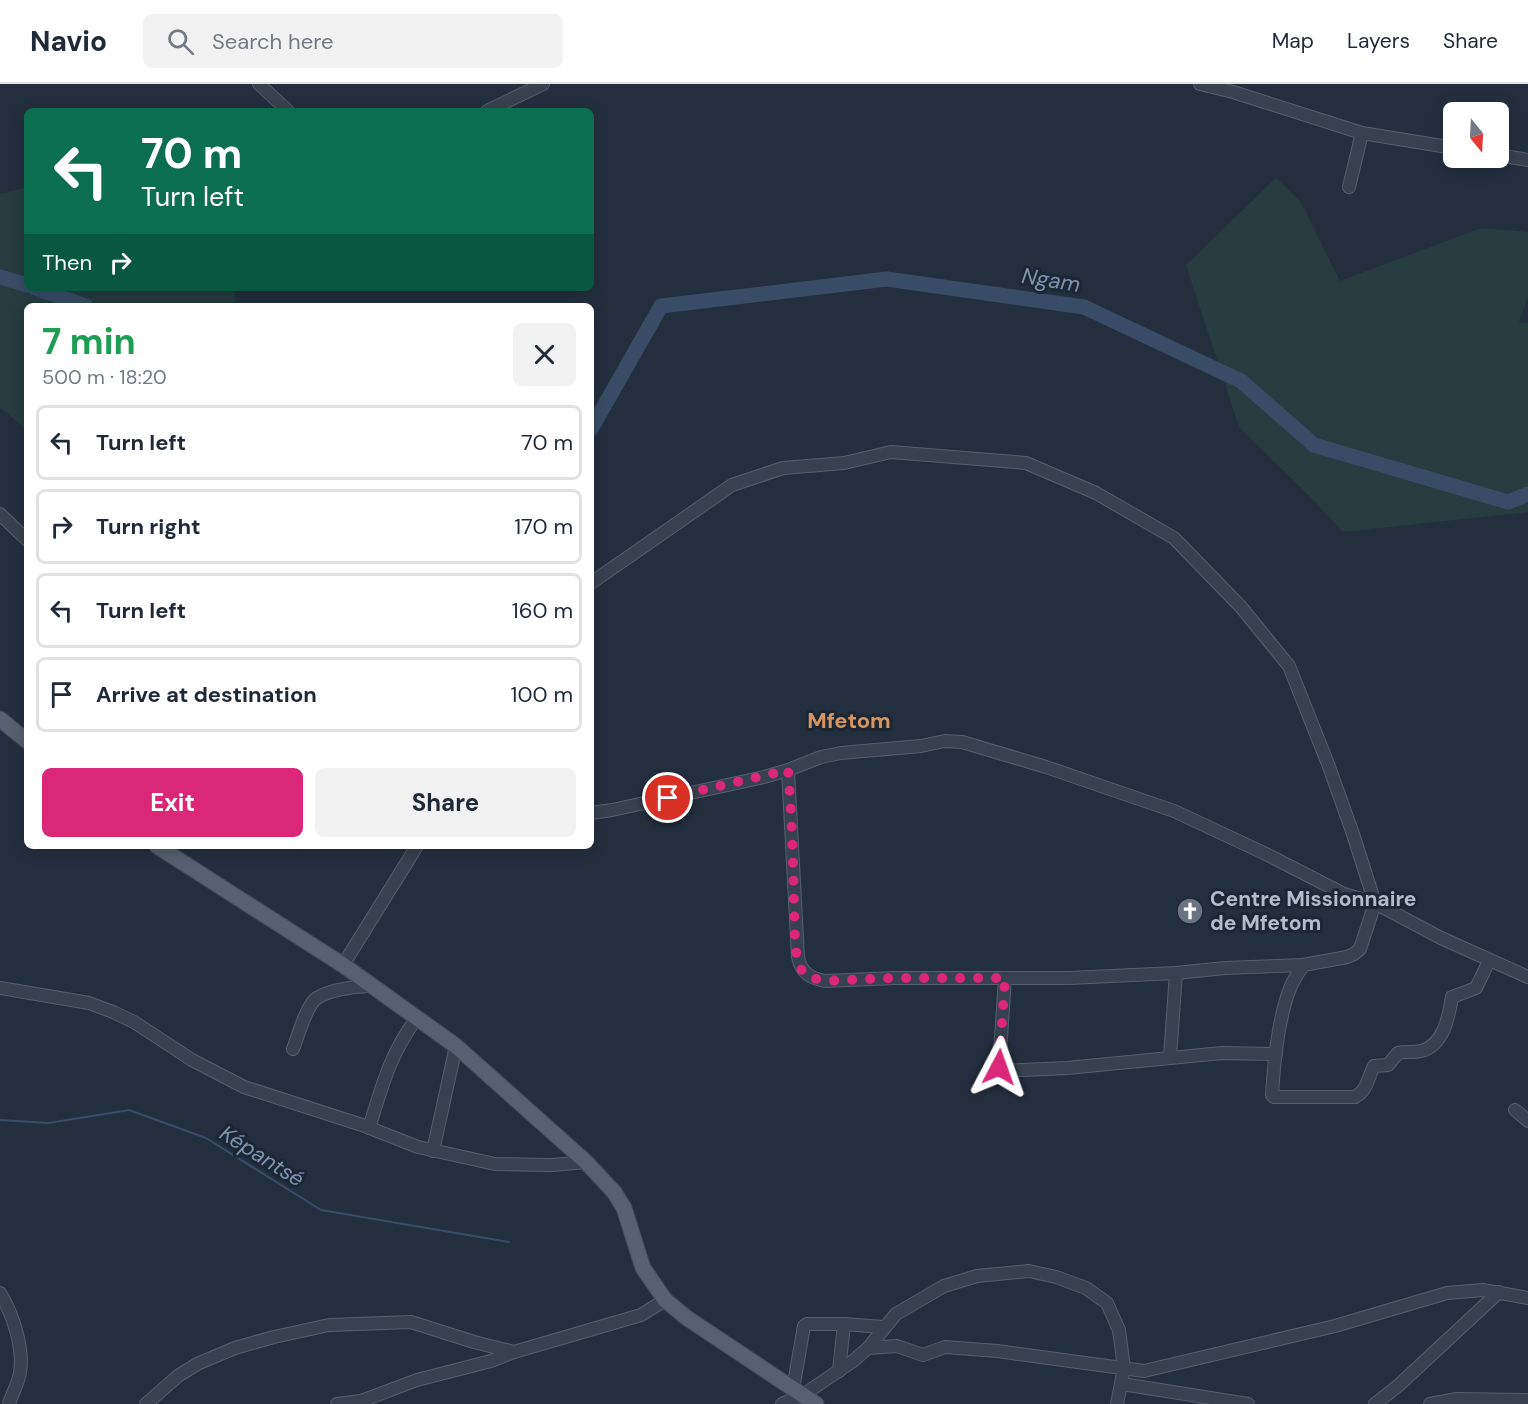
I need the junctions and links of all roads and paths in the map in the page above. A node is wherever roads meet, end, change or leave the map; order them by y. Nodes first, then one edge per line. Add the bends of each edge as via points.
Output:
1 (259, 84) edge
2 (543, 84) edge
3 (1200, 84) edge
4 (285, 108) edge
5 (493, 108) edge
6 (1362, 133) junction
7 (1443, 146) edge
8 (1509, 157) edge
9 (1528, 160) edge
10 (1349, 187) dead end
11 (0, 514) edge
12 (24, 537) edge
13 (594, 581) edge
14 (0, 719) edge
15 (24, 739) edge
16 (788, 770) junction
17 (594, 813) edge
18 (162, 849) edge
19 (415, 849) edge
20 (1375, 903) junction
21 (1489, 961) junction
22 (343, 965) junction
23 (1303, 965) junction
24 (1176, 973) junction
25 (1528, 977) edge
26 (1005, 978) junction
27 (372, 985) junction
28 (0, 988) edge
29 (417, 1018) junction
30 (456, 1046) junction
31 (292, 1049) dead end
32 (1276, 1054) junction
33 (1170, 1057) junction
34 (1515, 1110) dead end
35 (1528, 1121) edge
36 (369, 1128) junction
37 (433, 1151) junction
38 (586, 1162) junction
39 (1499, 1292) junction
40 (0, 1293) edge
41 (1528, 1298) edge
42 (665, 1300) junction
43 (844, 1324) junction
44 (880, 1331) junction
45 (885, 1347) junction
46 (868, 1348) junction
47 (514, 1352) junction
48 (1124, 1368) junction
49 (839, 1371) junction
50 (1122, 1384) junction
51 (798, 1392) junction
52 (1528, 1400) edge
53 (360, 1402) edge
54 (9, 1404) edge
55 (146, 1404) edge
56 (337, 1404) edge
57 (782, 1404) edge
58 (816, 1404) edge
59 (1117, 1404) edge
60 (1248, 1404) edge
61 (1376, 1404) edge
62 (1430, 1404) edge

1 - 4 street
2 - 5 street
3 - 6 street
6 - 7 street
6 - 10 street
8 - 9 street
11 - 12 street
13 - 20 street via 732,485 783,468 844,463 891,452 1026,463 1096,493 1174,538 1241,607 1289,666 1328,764
14 - 15 main road
16 - 17 street
16 - 20 street via 841,753 962,742 1174,811 1344,894
16 - 26 street via 797,947 805,974 825,981
18 - 22 main road
19 - 22 street
20 - 21 street
20 - 23 street via 1360,949 1347,957
21 - 25 street
21 - 32 street via 1476,988 1452,997 1448,1019 1436,1041 1422,1051 1398,1053 1388,1065 1374,1066 1365,1088 1355,1097 1274,1097
22 - 27 main road
23 - 24 street
23 - 32 street via 1291,987
24 - 26 street
24 - 33 street
26 - 33 street via 999,1067 1002,1071
27 - 29 main road
27 - 31 street via 317,998
28 - 36 street via 89,1003 113,1012 244,1087
29 - 30 main road
29 - 36 street via 390,1062
30 - 37 street
30 - 38 main road
32 - 33 street
34 - 35 street
36 - 37 street
37 - 38 street via 520,1166
38 - 42 main road via 621,1200 643,1268
39 - 41 street
39 - 48 street via 1447,1293 1211,1357 1144,1371
39 - 61 street
40 - 54 street via 20,1355 18,1383
42 - 47 street via 641,1315
42 - 51 main road
43 - 44 street
43 - 49 street
43 - 51 street via 804,1326
44 - 45 street
44 - 46 street
44 - 48 street via 896,1314 944,1286 976,1276 1029,1271 1086,1288 1107,1303 1119,1330
45 - 46 street
45 - 48 street via 897,1346 923,1355 945,1347 997,1351
46 - 49 street
47 - 53 street via 417,1380
47 - 55 street via 411,1322 329,1325 235,1348 197,1364
48 - 50 street
49 - 51 street
50 - 59 street
50 - 60 street
51 - 57 street
51 - 58 main road
52 - 62 street via 1457,1399
53 - 56 street

